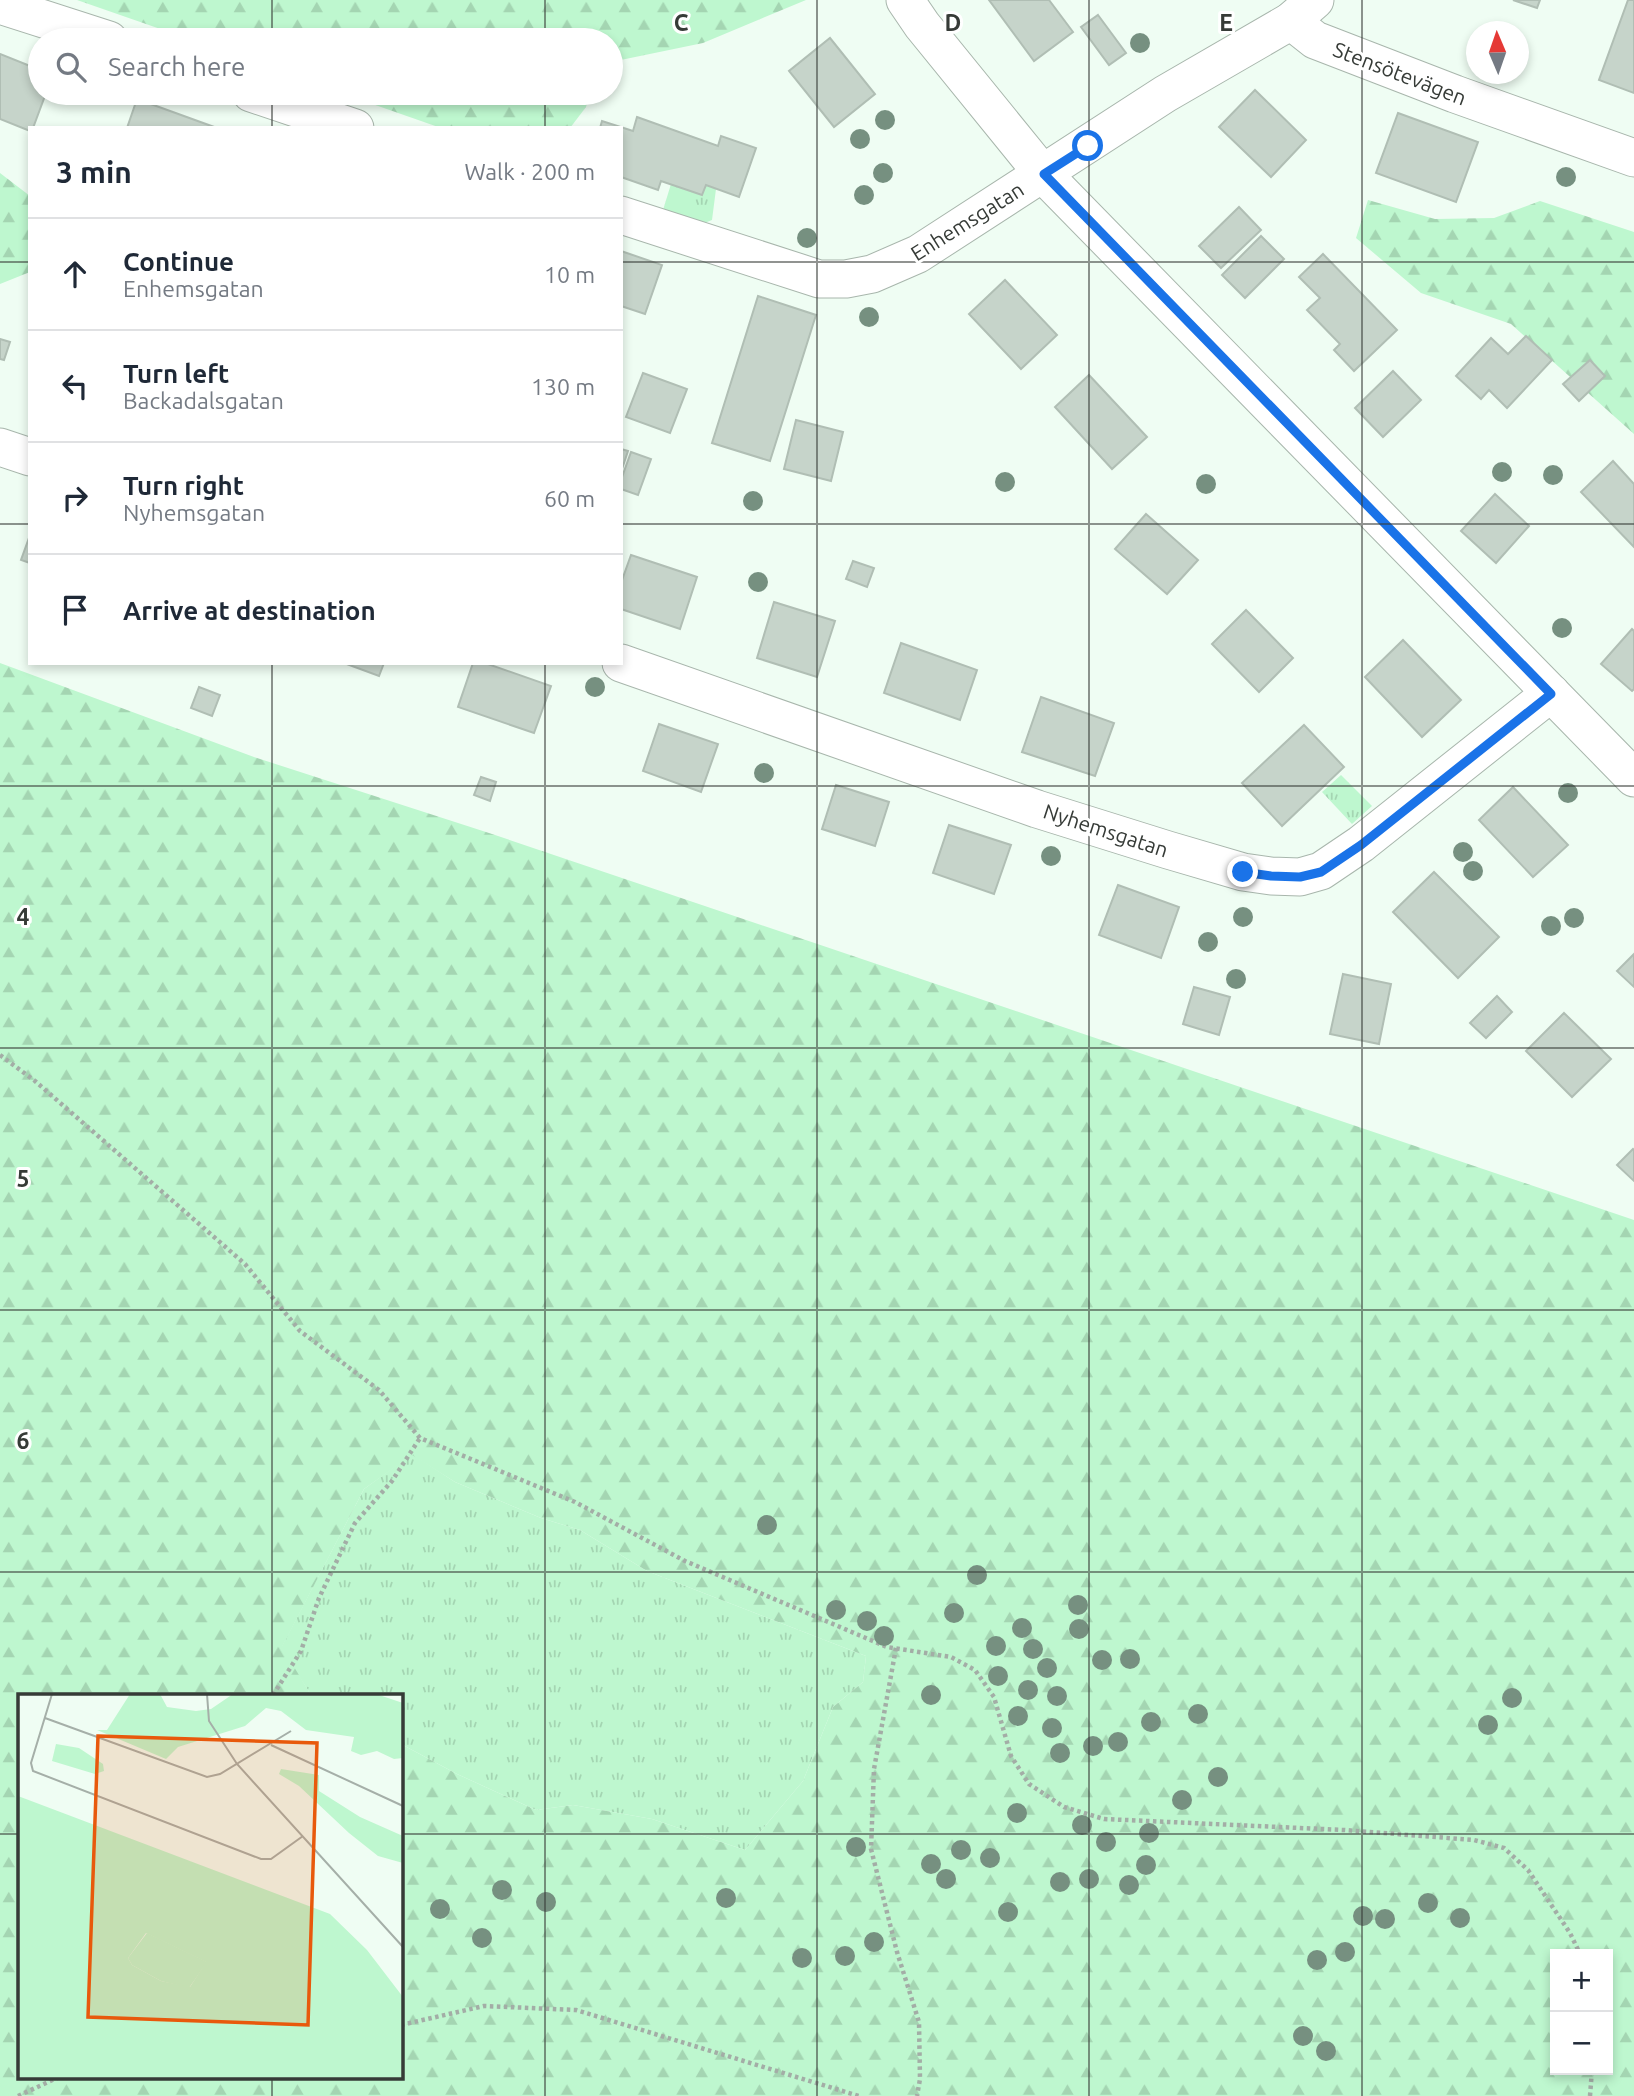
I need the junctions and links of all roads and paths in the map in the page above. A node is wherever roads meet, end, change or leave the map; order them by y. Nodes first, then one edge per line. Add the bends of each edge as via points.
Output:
1 (905, 0) edge
2 (0, 5) edge
3 (1303, 10) edge
4 (72, 28) edge
5 (287, 105) edge
6 (349, 126) edge
7 (1634, 158) edge
8 (1044, 174) junction
9 (623, 216) edge
10 (0, 447) edge
11 (28, 456) edge
12 (623, 664) edge
13 (1551, 694) junction
14 (1634, 779) edge
15 (0, 1055) edge
16 (420, 1438) junction
17 (895, 1648) junction
18 (274, 1694) edge
19 (1578, 1949) edge
20 (402, 2025) edge
21 (1592, 2075) edge
22 (57, 2078) edge
23 (18, 2096) edge
24 (859, 2096) edge
25 (917, 2096) edge
26 (1590, 2096) edge

1 - 8 street
2 - 4 street
3 - 7 street, Stensötevägen via 1315,40
3 - 8 street, Enhemsgatan
5 - 6 street
8 - 9 street, Enhemsgatan via 918,254 872,274 846,279 819,279
8 - 13 street
10 - 11 street
12 - 13 street, Nyhemsgatan via 1180,854 1243,872 1300,877 1321,872 1361,845
13 - 14 street
15 - 16 path via 245,1264 300,1331 379,1390
16 - 17 path via 575,1502 685,1561
16 - 18 path via 392,1481 355,1523 319,1598 301,1651
17 - 19 path via 951,1657 975,1670 994,1697 1011,1756 1029,1784 1064,1807 1104,1819 1345,1830 1474,1840 1504,1847 1528,1870
17 - 25 path via 874,1769 872,1849 919,2022
20 - 24 path via 484,2007 576,2010
21 - 26 path
22 - 23 path

